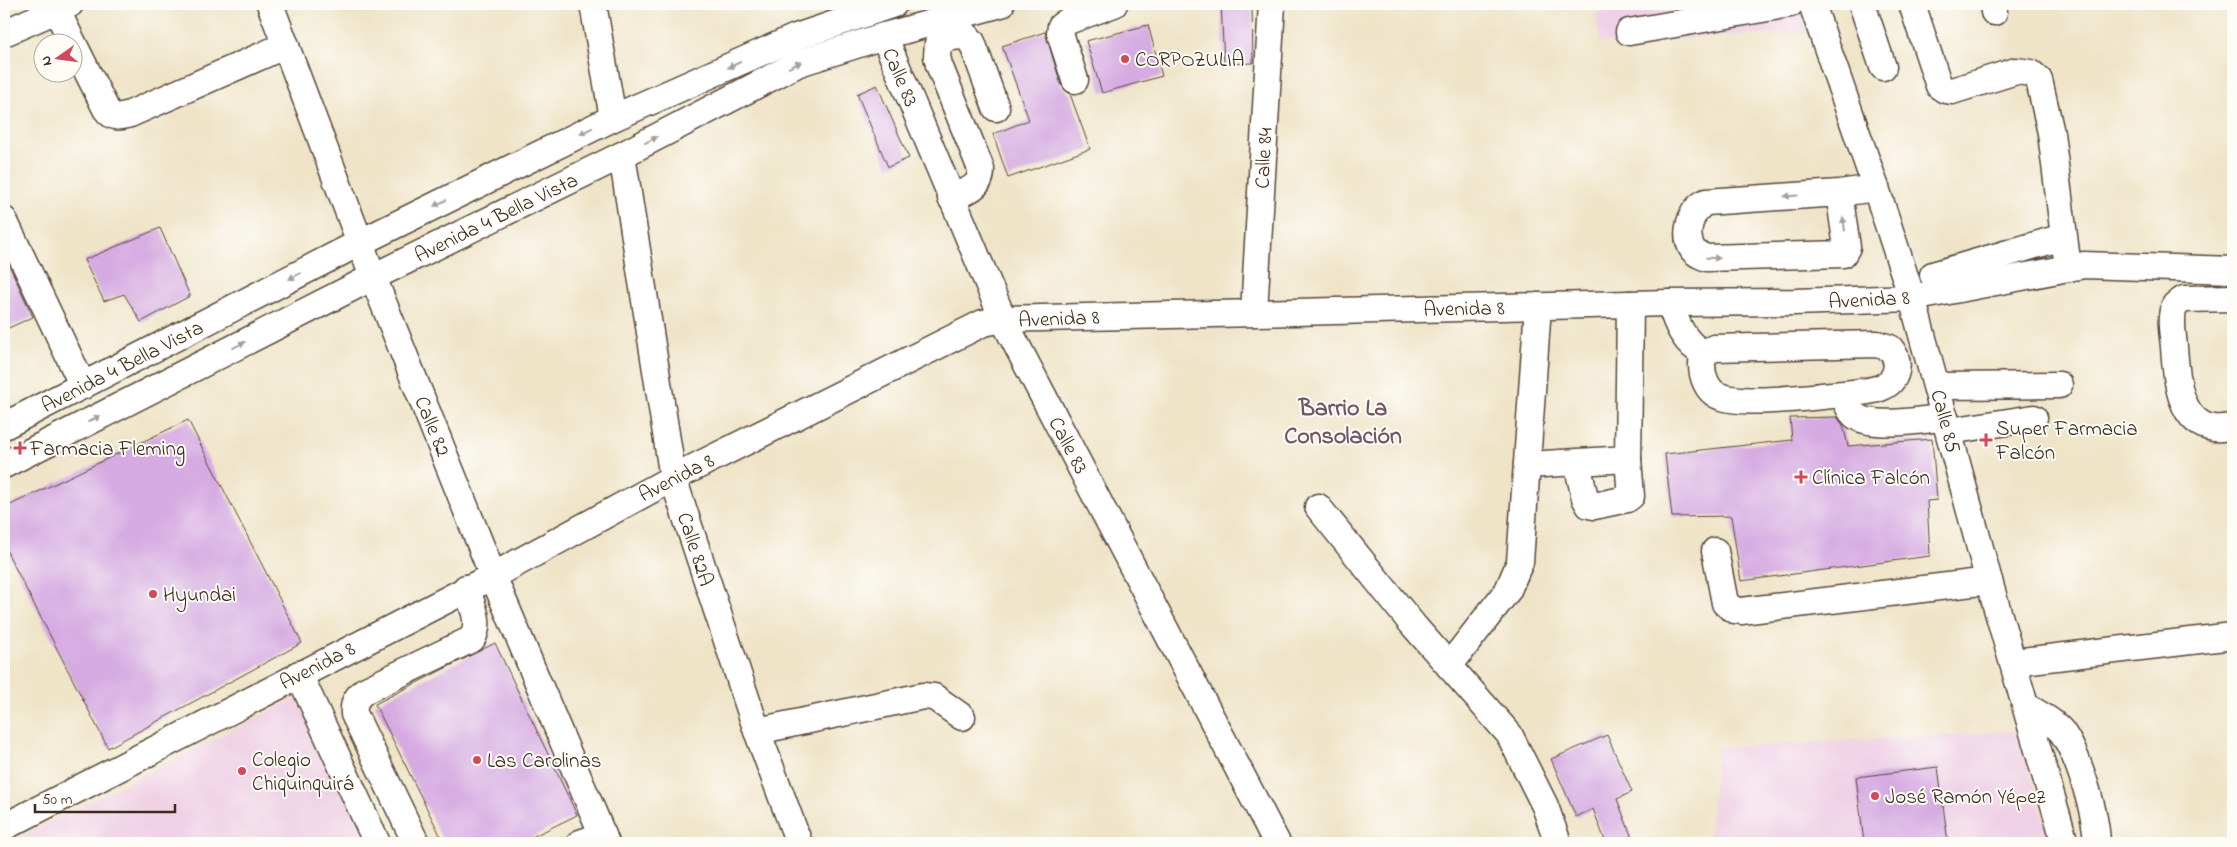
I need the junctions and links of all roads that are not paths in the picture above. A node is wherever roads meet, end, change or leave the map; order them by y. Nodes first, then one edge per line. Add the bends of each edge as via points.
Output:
1 (270, 4) edge
2 (593, 4) edge
3 (894, 4) edge
4 (1001, 4) edge
5 (1114, 4) edge
6 (1272, 4) edge
7 (1862, 4) edge
8 (1912, 4) edge
9 (1811, 5) edge
10 (63, 6) edge
11 (4, 32) edge
12 (1629, 32) dead end
13 (884, 36) junction
14 (286, 44) junction
15 (1883, 67) dead end
16 (1075, 80) dead end
17 (996, 108) dead end
18 (613, 118) junction
19 (622, 154) junction
20 (1876, 188) junction
21 (1839, 193) junction
22 (951, 198) junction
23 (4, 220) edge
24 (2063, 237) junction
25 (361, 242) junction
26 (2068, 268) junction
27 (2233, 270) edge
28 (1933, 275) dead end
29 (374, 277) junction
30 (1912, 298) junction
31 (2233, 298) edge
32 (1670, 303) junction
33 (1630, 304) junction
34 (1538, 306) junction
35 (1254, 312) junction
36 (1003, 319) junction
37 (1704, 354) junction
38 (2060, 385) dead end
39 (83, 386) junction
40 (1937, 386) junction
41 (1844, 394) junction
42 (2034, 418) dead end
43 (1947, 424) junction
44 (4, 426) edge
45 (2233, 427) edge
46 (1628, 458) junction
47 (1577, 463) junction
48 (4, 464) edge
49 (1527, 465) junction
50 (673, 478) junction
51 (1318, 507) dead end
52 (1715, 551) dead end
53 (492, 576) junction
54 (1989, 581) junction
55 (466, 588) junction
56 (2233, 636) edge
57 (2014, 662) junction
58 (1449, 666) junction
59 (299, 674) junction
60 (2027, 707) junction
61 (962, 717) dead end
62 (757, 731) junction
63 (4, 827) edge
64 (4, 836) edge
65 (596, 840) edge
66 (8, 843) edge
67 (377, 843) edge
68 (416, 843) edge
69 (799, 843) edge
70 (1277, 843) edge
71 (1558, 843) edge
72 (2065, 843) edge
73 (2098, 843) edge

1 - 14 street, Calle 82
2 - 18 street
3 -> 18 street, Avenida 4 Bella Vista via 796,37
4 - 13 street, Avenida 4 Bella Vista
5 - 16 street via 1061,26 1060,33
6 - 35 street, Calle 84
7 - 15 street
8 - 24 street via 1939,86 1945,90 1952,91 2016,71 2031,73 2039,80 2051,133
9 - 12 street
9 - 20 street, Calle 85
10 - 11 street
10 - 14 street via 106,109 119,117
19 -> 13 street, Avenida 4 Bella Vista via 799,63
13 - 22 street, Calle 83
14 - 25 street, Calle 82
17 - 22 street via 967,36 950,36 938,43 936,56 982,177 978,185
18 -> 25 street, Avenida 4 Bella Vista
19 - 29 street, Avenida 4 Bella Vista
19 - 50 street, Calle 82A
20 - 21 street
20 - 30 street, Calle 85
21 -> 21 street via 1706,202 1694,212 1690,222 1692,249 1707,258 1843,254 1847,247
22 - 36 street, Calle 83
23 - 39 street
24 - 26 street
24 - 28 street
25 - 29 street, Calle 82
25 -> 39 street, Avenida 4 Bella Vista
26 - 27 street, Avenida 8 via 2098,265
26 - 30 street, Avenida 8
48 -> 29 street, Avenida 4 Bella Vista
29 - 53 street, Calle 82
30 - 32 street, Avenida 8
30 - 40 street, Calle 85
31 - 45 street via 2184,299 2175,305 2172,316 2176,383 2181,397 2195,419 2205,425
32 - 33 street, Avenida 8
32 - 37 street via 1682,334
33 - 34 street, Avenida 8
33 - 46 street
34 - 35 street, Avenida 8
34 - 49 street
35 - 36 street, Avenida 8
36 - 50 street, Avenida 8 via 984,322
36 - 70 street, Calle 83
37 - 41 street via 1701,363 1706,383 1710,390 1723,397 1750,400
37 - 41 street via 1719,347 1877,344 1890,348 1897,364 1889,383 1881,388
38 - 40 street
39 - 44 street, Avenida 4 Bella Vista
40 - 43 street, Calle 85
41 - 43 street via 1850,410 1864,420
42 - 43 street
43 - 54 street, Calle 85
46 - 47 street
46 - 47 street via 1631,496 1594,506 1589,505 1585,498
47 - 49 street
49 - 58 street via 1520,562 1515,577
50 - 53 street, Avenida 8
50 - 62 street, Calle 82A
51 - 58 street
52 - 54 street via 1725,603 1740,611
53 - 55 street, Avenida 8
53 - 65 street, Calle 82
54 - 57 street, Calle 85
55 - 59 street, Avenida 8
55 - 68 street via 476,620 477,631 472,639 364,691 354,706 354,714
56 - 57 street
57 - 60 street, Calle 85
58 - 71 street via 1509,734 1546,806
59 - 63 street, Avenida 8
59 - 67 street
60 - 72 street, Calle 85
60 - 73 street via 2051,721 2069,744 2082,777
61 - 62 street via 934,697 923,696
62 - 69 street, Calle 82A
64 - 66 street

